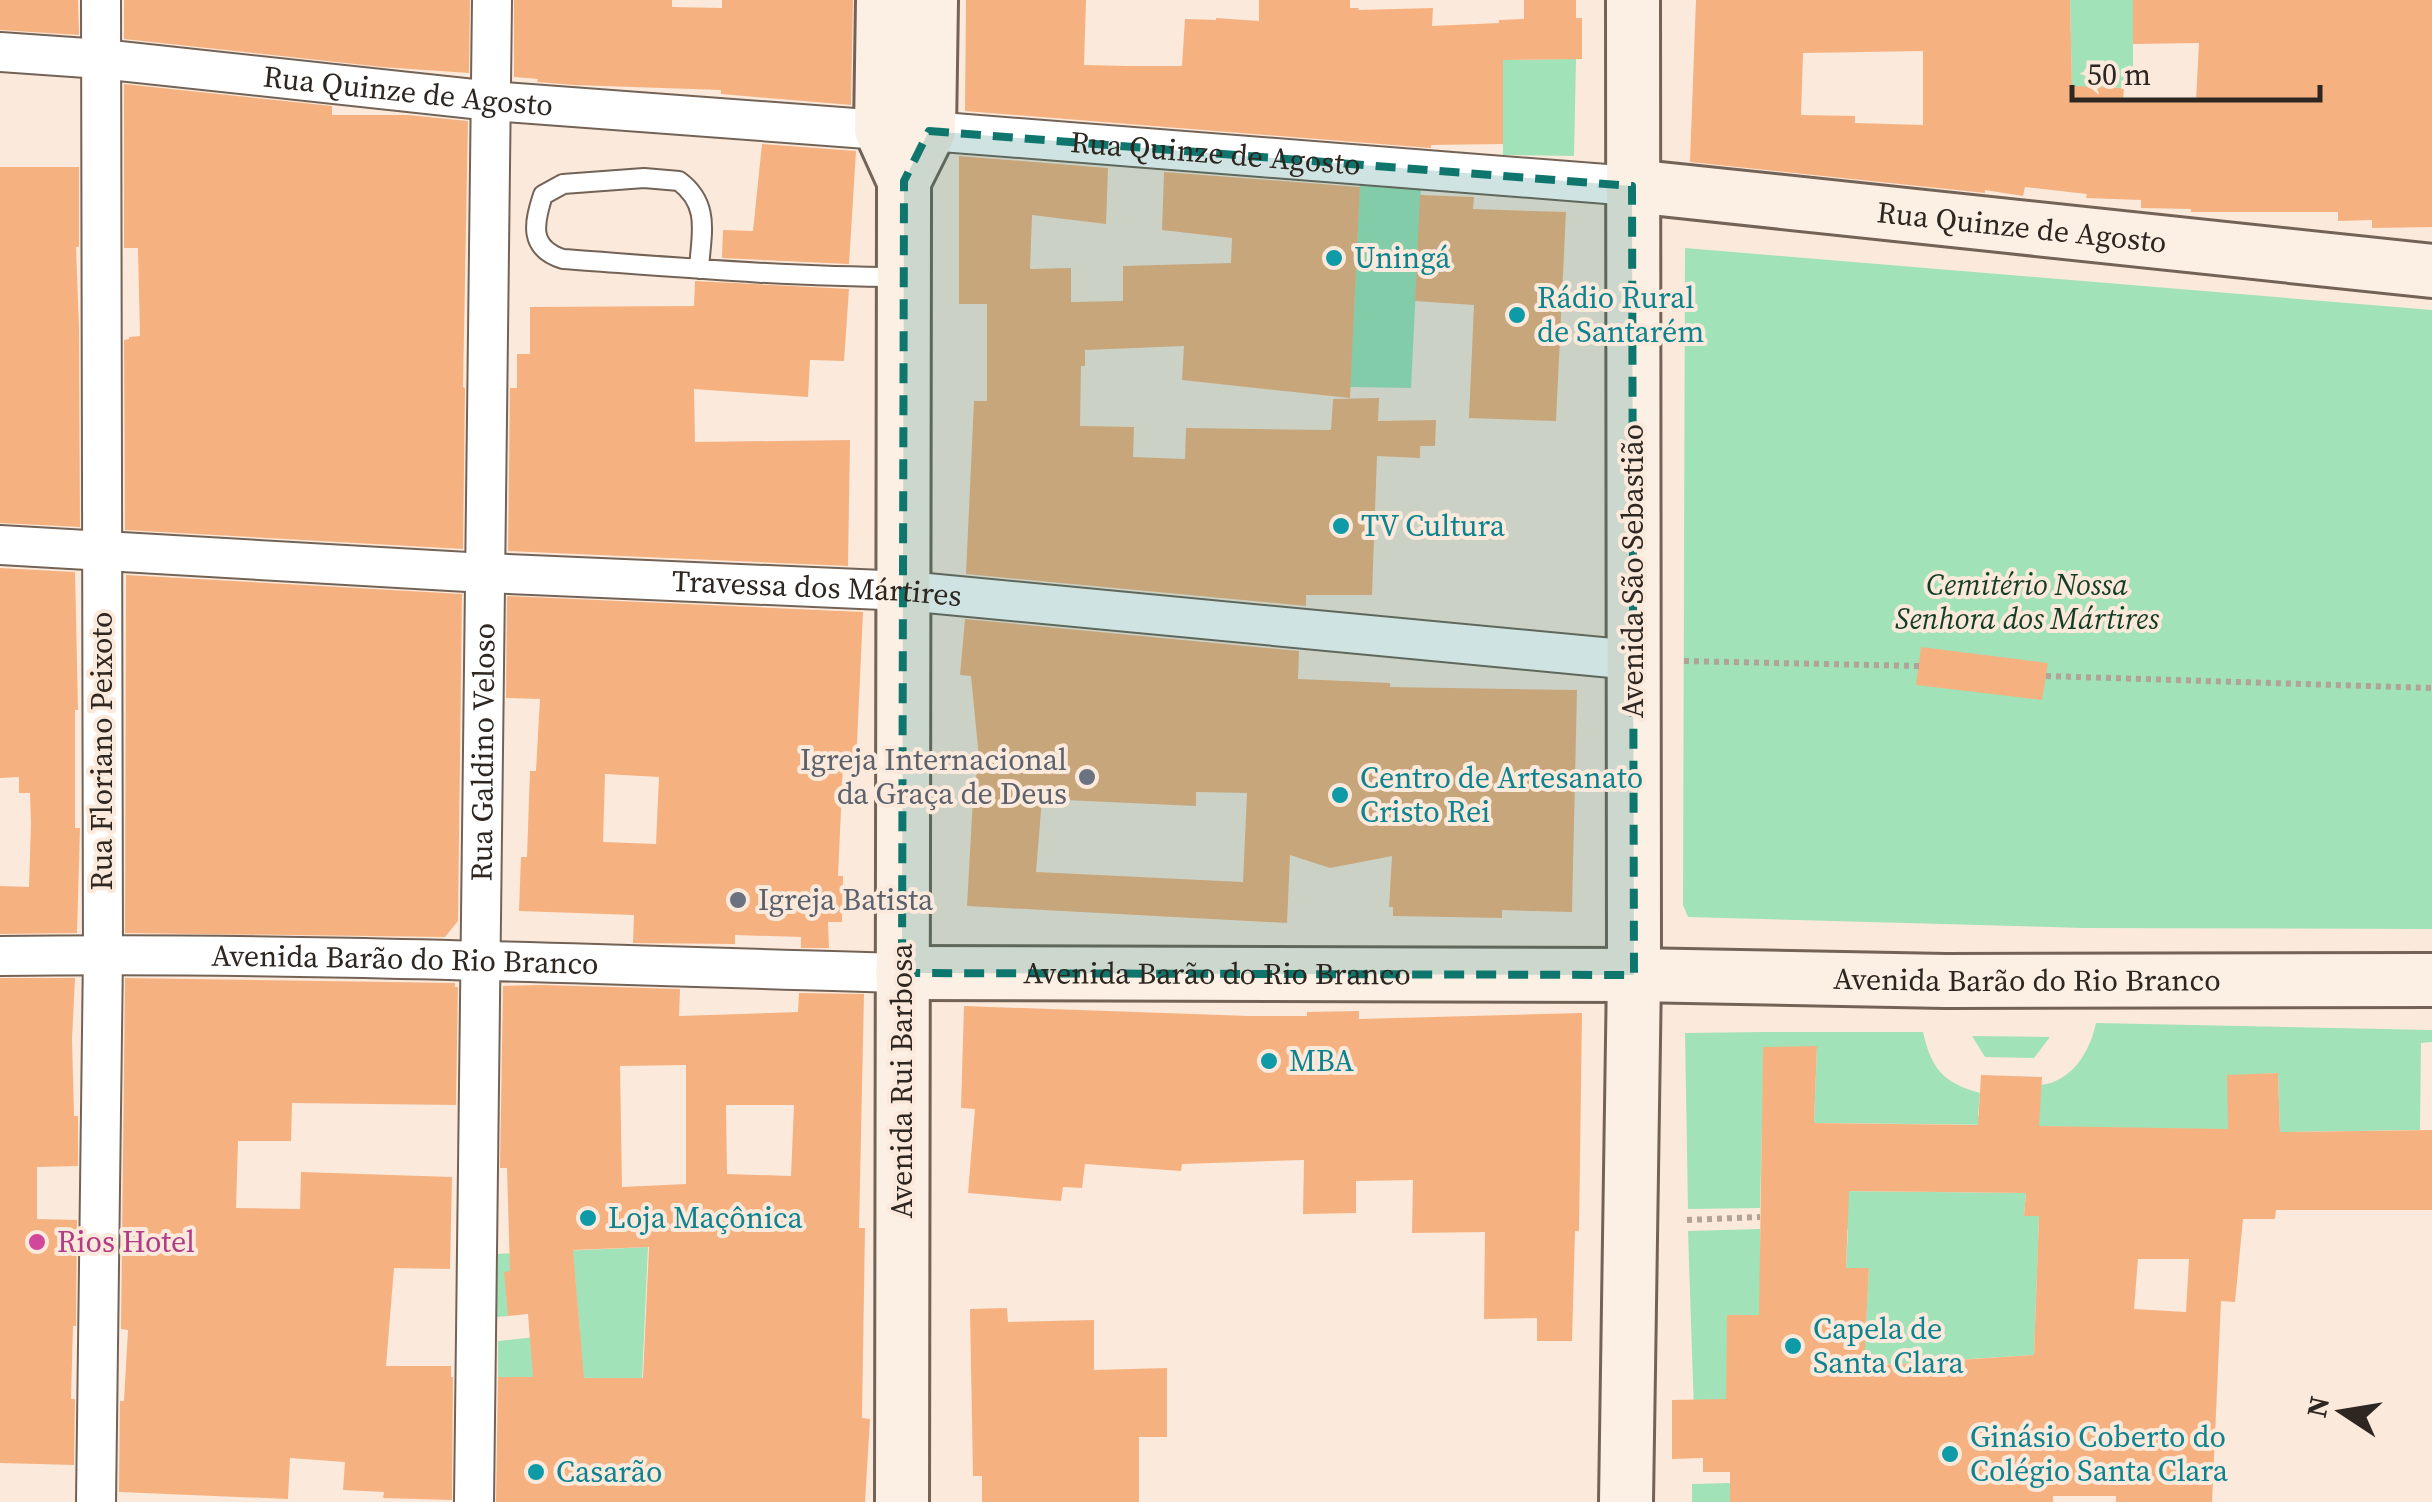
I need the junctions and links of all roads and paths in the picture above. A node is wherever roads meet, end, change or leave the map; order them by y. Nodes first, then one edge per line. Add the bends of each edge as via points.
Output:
1 (101, 0) edge
2 (492, 0) edge
3 (883, 0) edge
4 (931, 0) edge
5 (1633, 0) edge
6 (0, 52) edge
7 (101, 60) junction
8 (492, 101) junction
9 (905, 130) junction
10 (1632, 186) junction
11 (699, 270) junction
12 (2432, 271) edge
13 (904, 277) junction
14 (0, 545) edge
15 (101, 550) junction
16 (486, 573) junction
17 (906, 591) junction
18 (1633, 660) junction
19 (1684, 661) dead end
20 (1918, 666) dead end
21 (2046, 676) dead end
22 (2432, 688) edge
23 (103, 954) junction
24 (0, 956) edge
25 (481, 961) junction
26 (902, 973) junction
27 (1634, 975) junction
28 (2432, 980) edge
29 (1760, 1218) dead end
30 (1688, 1220) dead end
31 (96, 1502) edge
32 (474, 1502) edge
33 (902, 1502) edge
34 (1626, 1502) edge

1 - 7 street, Rua Floriano Peixoto
2 - 8 street, Rua Galdino Veloso
3 - 9 main road, Avenida Rui Barbosa
4 - 9 main road, Avenida Rui Barbosa
5 - 10 main road, Avenida São Sebastião
6 - 7 street, Rua Quinze de Agosto
7 - 8 street, Rua Quinze de Agosto
7 - 15 street, Rua Floriano Peixoto
8 - 9 street, Rua Quinze de Agosto
8 - 16 street, Rua Galdino Veloso
9 - 10 street, Rua Quinze de Agosto
9 - 13 main road, Avenida Rui Barbosa
10 - 12 main road, Rua Quinze de Agosto
10 - 18 main road, Avenida São Sebastião
11 - 11 lane via 551,255 536,230 544,195 563,184 679,181 698,201
11 - 13 lane
13 - 17 main road, Avenida Rui Barbosa
14 - 15 street, Travessa dos Mártires
15 - 16 street, Travessa dos Mártires
15 - 23 street, Rua Floriano Peixoto
16 - 17 street, Travessa dos Mártires
16 - 25 street, Rua Galdino Veloso
17 - 18 street, Travessa dos Mártires
17 - 26 main road, Avenida Rui Barbosa
18 - 27 main road, Avenida São Sebastião
19 - 20 path
21 - 22 path
23 - 24 street, Avenida Barão do Rio Branco
23 - 25 street, Avenida Barão do Rio Branco
23 - 31 street, Rua Floriano Peixoto
25 - 26 street, Avenida Barão do Rio Branco
25 - 32 street, Rua Galdino Veloso
26 - 27 main road, Avenida Barão do Rio Branco
26 - 33 main road, Avenida Rui Barbosa
27 - 28 main road, Avenida Barão do Rio Branco
27 - 34 main road, Avenida São Sebastião
29 - 30 path

